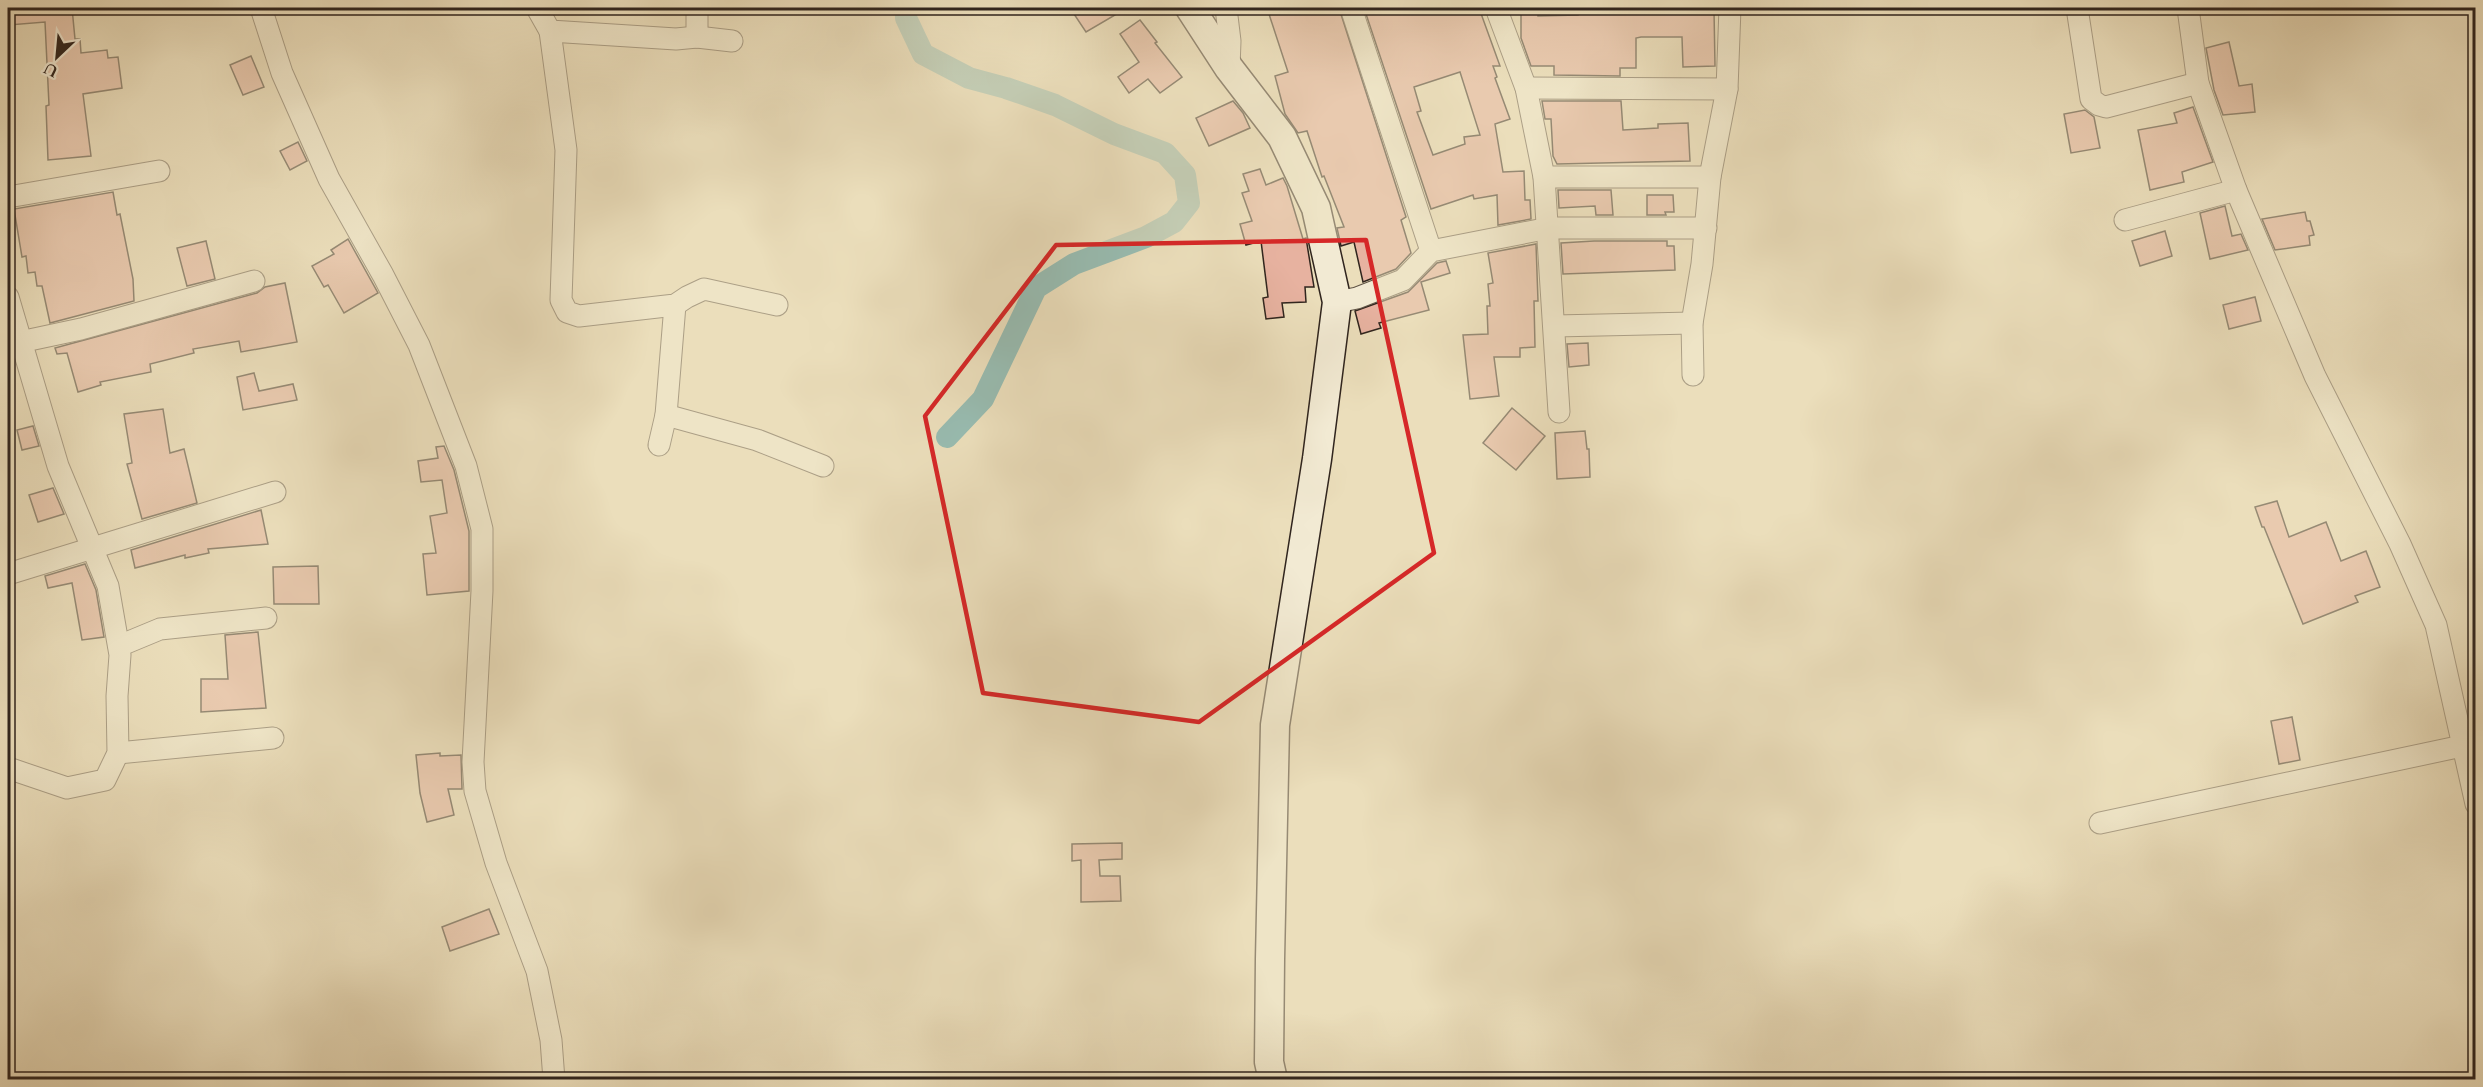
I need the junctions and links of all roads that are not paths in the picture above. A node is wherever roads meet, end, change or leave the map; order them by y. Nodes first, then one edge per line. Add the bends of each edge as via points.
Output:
1 (261, 8) edge
2 (537, 8) edge
3 (697, 8) edge
4 (1190, 8) edge
5 (1226, 8) edge
6 (1351, 8) edge
7 (1496, 8) edge
8 (1730, 8) edge
9 (2077, 8) edge
10 (2188, 8) edge
11 (550, 31) junction
12 (697, 38) junction
13 (732, 41) dead end
14 (1229, 68) junction
15 (2198, 83) junction
16 (1526, 88) junction
17 (1727, 89) junction
18 (159, 171) dead end
19 (1544, 177) junction
20 (1710, 177) junction
21 (2236, 190) junction
22 (8, 197) edge
23 (2125, 220) dead end
24 (1549, 228) junction
25 (1706, 228) junction
26 (1431, 251) junction
27 (254, 281) dead end
28 (8, 297) edge
29 (1337, 302) junction
30 (675, 305) junction
31 (777, 305) dead end
32 (1692, 322) junction
33 (1555, 326) junction
34 (20, 342) junction
35 (1693, 375) dead end
36 (1559, 412) dead end
37 (666, 415) junction
38 (659, 446) dead end
39 (823, 466) dead end
40 (275, 492) dead end
41 (93, 548) junction
42 (8, 574) edge
43 (266, 618) dead end
44 (119, 646) junction
45 (273, 738) dead end
46 (2462, 746) junction
47 (118, 753) junction
48 (8, 768) edge
49 (2475, 804) edge
50 (2100, 823) dead end
51 (554, 1080) edge
52 (1272, 1080) edge

1 - 51 street via 282,73 325,168 418,345 466,466 482,529 475,791 496,863 537,971
2 - 11 street
3 - 12 street
4 - 14 street
5 - 14 street
6 - 26 street
7 - 16 street
8 - 17 street
9 - 15 street via 2091,99 2099,105 2115,105
10 - 15 street
11 - 12 street
11 - 30 street via 566,150 561,300 567,312 579,316
12 - 13 street
14 - 29 street via 1282,137 1316,208
15 - 21 street
16 - 17 street
16 - 19 street
17 - 20 street
18 - 22 street
19 - 20 street
19 - 24 street
20 - 25 street
21 - 23 street
21 - 46 street via 2315,376 2400,544 2436,626
24 - 25 street
24 - 26 street
24 - 33 street
25 - 32 street
26 - 29 street via 1403,279
27 - 34 street
28 - 34 street
29 - 52 street via 1275,725 1269,1062
30 - 31 street via 704,289
30 - 37 street
32 - 33 street
32 - 35 street
33 - 36 street
34 - 41 street via 58,466
37 - 38 street
37 - 39 street via 757,440
40 - 41 street
41 - 42 street
41 - 44 street via 108,586
43 - 44 street via 160,629
44 - 47 street
45 - 47 street
46 - 49 street
46 - 50 street
47 - 48 street via 105,780 67,788

